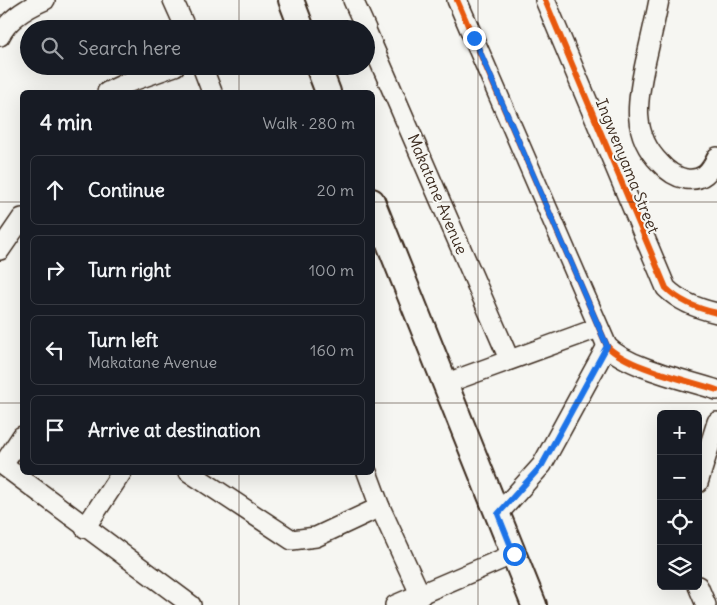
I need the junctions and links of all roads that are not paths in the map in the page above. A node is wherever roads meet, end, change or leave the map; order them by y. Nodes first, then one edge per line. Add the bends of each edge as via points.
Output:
1 (45, 0) edge
2 (173, 0) edge
3 (291, 0) edge
4 (353, 0) edge
5 (457, 0) edge
6 (545, 0) edge
7 (659, 0) edge
8 (182, 20) edge
9 (299, 20) edge
10 (362, 20) edge
11 (0, 36) edge
12 (375, 50) edge
13 (151, 75) edge
14 (205, 75) edge
15 (321, 75) edge
16 (112, 90) edge
17 (211, 90) edge
18 (327, 90) edge
19 (717, 157) edge
20 (375, 208) edge
21 (20, 221) edge
22 (0, 250) edge
23 (717, 313) edge
24 (598, 328) junction
25 (607, 346) junction
26 (509, 359) junction
27 (447, 383) junction
28 (717, 390) edge
29 (717, 422) edge
30 (20, 439) edge
31 (2, 464) edge
32 (702, 470) edge
33 (120, 475) edge
34 (194, 475) edge
35 (368, 475) edge
36 (380, 507) junction
37 (498, 514) junction
38 (86, 528) junction
39 (514, 554) junction
40 (700, 590) edge
41 (421, 596) junction
42 (191, 605) edge
43 (396, 605) edge
44 (534, 605) edge
45 (706, 605) edge

1 - 11 street via 14,19
2 - 8 street
3 - 9 main road
4 - 10 street, Makatane Avenue
5 - 24 street
6 - 23 street, Ingwenyama Street via 666,288 685,302
7 - 19 street via 637,104 645,145 672,174 683,178 704,176
12 - 26 street, Makatane Avenue
13 - 16 street
14 - 17 street
15 - 18 main road
20 - 27 main road
21 - 22 street
24 - 25 street
24 - 26 street
25 - 28 street via 633,363
25 - 37 street via 542,465
26 - 27 street
27 - 37 main road
29 - 32 street
30 - 31 street
31 - 38 street
33 - 38 street
34 - 36 street via 292,540 316,537
35 - 36 street
36 - 41 street
37 - 39 main road
38 - 42 street
39 - 41 street
39 - 44 main road
40 - 45 street
41 - 43 street

